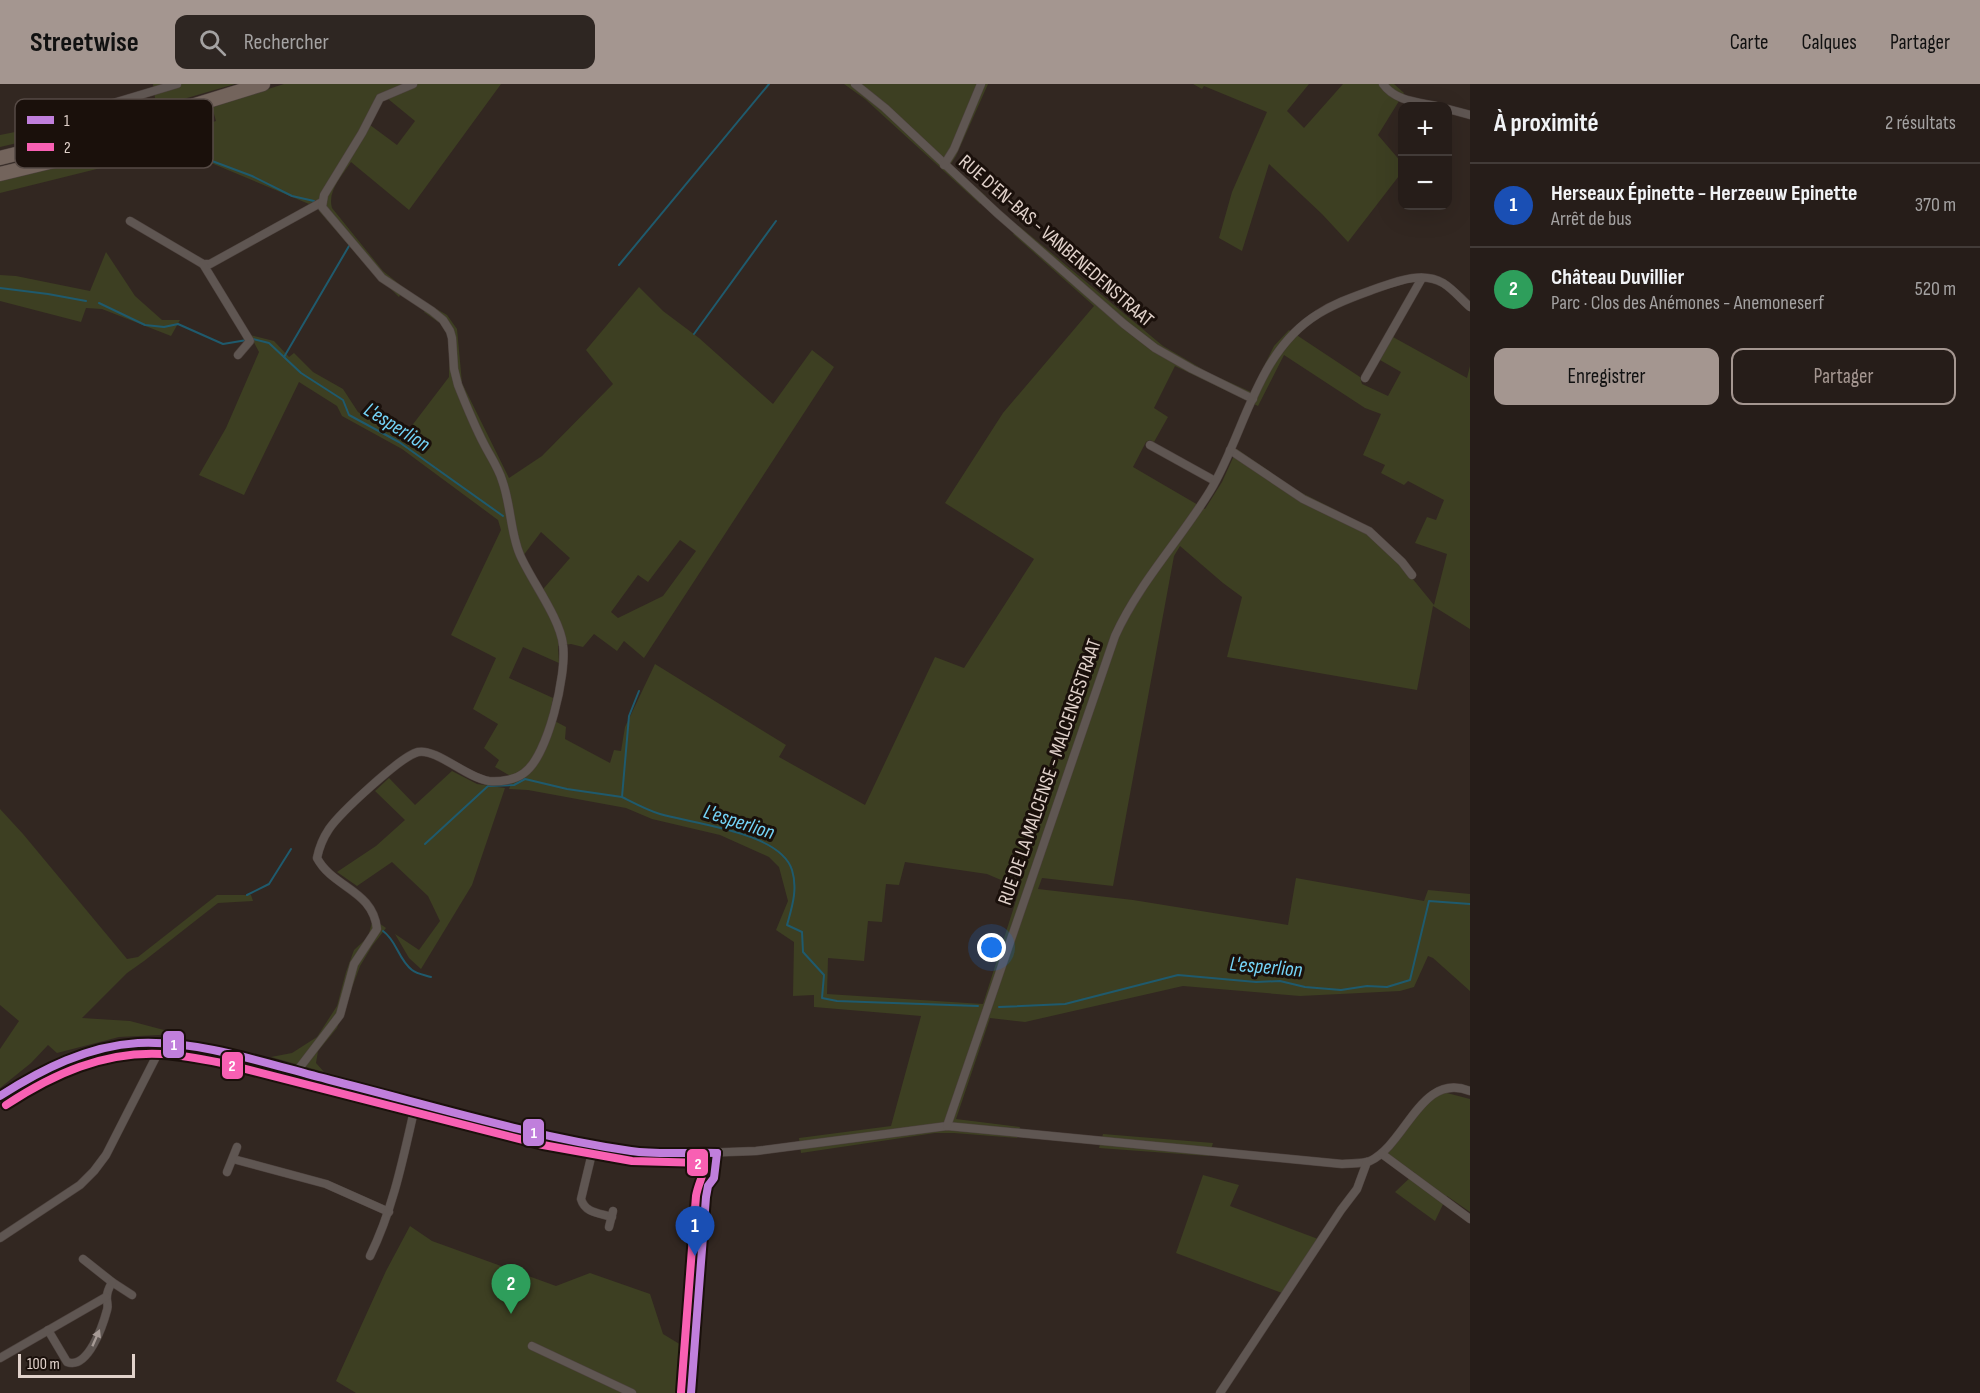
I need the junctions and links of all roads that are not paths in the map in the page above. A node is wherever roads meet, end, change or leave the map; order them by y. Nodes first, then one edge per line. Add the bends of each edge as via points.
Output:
1 (177, 84) edge
2 (263, 84) edge
3 (414, 84) edge
4 (855, 84) edge
5 (981, 84) edge
6 (1383, 84) edge
7 (127, 99) edge
8 (213, 100) edge
9 (1420, 102) edge
10 (1452, 110) edge
11 (1470, 114) edge
12 (15, 154) edge
13 (0, 158) edge
14 (944, 165) junction
15 (25, 168) edge
16 (0, 174) edge
17 (322, 202) junction
18 (130, 221) dead end
19 (203, 264) junction
20 (1422, 278) junction
21 (1470, 307) edge
22 (238, 355) dead end
23 (1365, 378) dead end
24 (1253, 399) junction
25 (1150, 445) dead end
26 (1230, 450) junction
27 (1215, 481) junction
28 (1412, 575) dead end
29 (161, 1043) junction
30 (297, 1071) junction
31 (1470, 1091) edge
32 (0, 1096) edge
33 (416, 1102) junction
34 (947, 1126) junction
35 (594, 1145) junction
36 (237, 1147) dead end
37 (717, 1153) junction
38 (702, 1154) junction
39 (1382, 1154) junction
40 (233, 1159) junction
41 (1367, 1162) junction
42 (228, 1172) dead end
43 (708, 1186) junction
44 (389, 1212) junction
45 (1470, 1219) edge
46 (609, 1227) dead end
47 (0, 1238) edge
48 (370, 1256) dead end
49 (83, 1259) dead end
50 (111, 1282) junction
51 (132, 1295) dead end
52 (106, 1297) junction
53 (48, 1330) junction
54 (532, 1346) dead end
55 (0, 1358) edge
56 (632, 1393) edge
57 (691, 1393) edge
58 (1220, 1393) edge

1 - 7 street
2 - 8 highway
3 - 17 street via 380,98
4 - 14 street, RUE D'EN-BAS - VANBENEDENSTRAAT
5 - 14 street
6 - 9 street via 1388,92
10 - 11 street
12 - 13 highway
14 - 24 street, RUE D'EN-BAS - VANBENEDENSTRAAT via 1155,348
15 - 16 highway
17 - 19 street via 210,264
17 - 30 street via 382,278 432,310 450,331 458,386 503,483 520,555 553,617 563,645 561,681 550,724 541,750 524,774 490,781 461,771 430,753 419,752 387,773 330,828 317,858 324,870 365,902 377,929 354,964 340,1015
18 - 19 street
19 - 22 street via 250,341
20 - 21 street via 1443,283
20 - 23 street
20 - 24 street, RUE DE LA MALCENSE - MALCENSESTRAAT via 1396,282 1336,303 1316,315 1272,360
24 - 26 street, RUE DE LA MALCENSE - MALCENSESTRAAT
25 - 27 street
26 - 27 street, RUE DE LA MALCENSE - MALCENSESTRAAT
26 - 28 street via 1303,499 1369,531
27 - 34 street, RUE DE LA MALCENSE - MALCENSESTRAAT via 1127,610 1115,636
29 - 30 street
29 - 32 street via 114,1046 82,1054 21,1081
29 - 47 street via 106,1155 94,1171 80,1185
30 - 33 street
31 - 39 street via 1455,1086 1436,1090
33 - 35 street
33 - 44 street
34 - 37 street
34 - 41 street via 1342,1164
35 - 38 street
35 - 46 street via 581,1198 588,1210 612,1214
36 - 40 street
37 - 38 street
37 - 43 street via 714,1178
38 - 43 street
39 - 41 street
39 - 45 street
40 - 42 street
40 - 44 street via 326,1184
41 - 58 street via 1357,1189
43 - 57 street
44 - 48 street
49 - 50 street
50 - 51 street
50 - 52 street
52 - 53 street
53 -> 52 street via 64,1359 77,1363 89,1352 100,1329 108,1307
53 - 55 street
54 - 56 street

